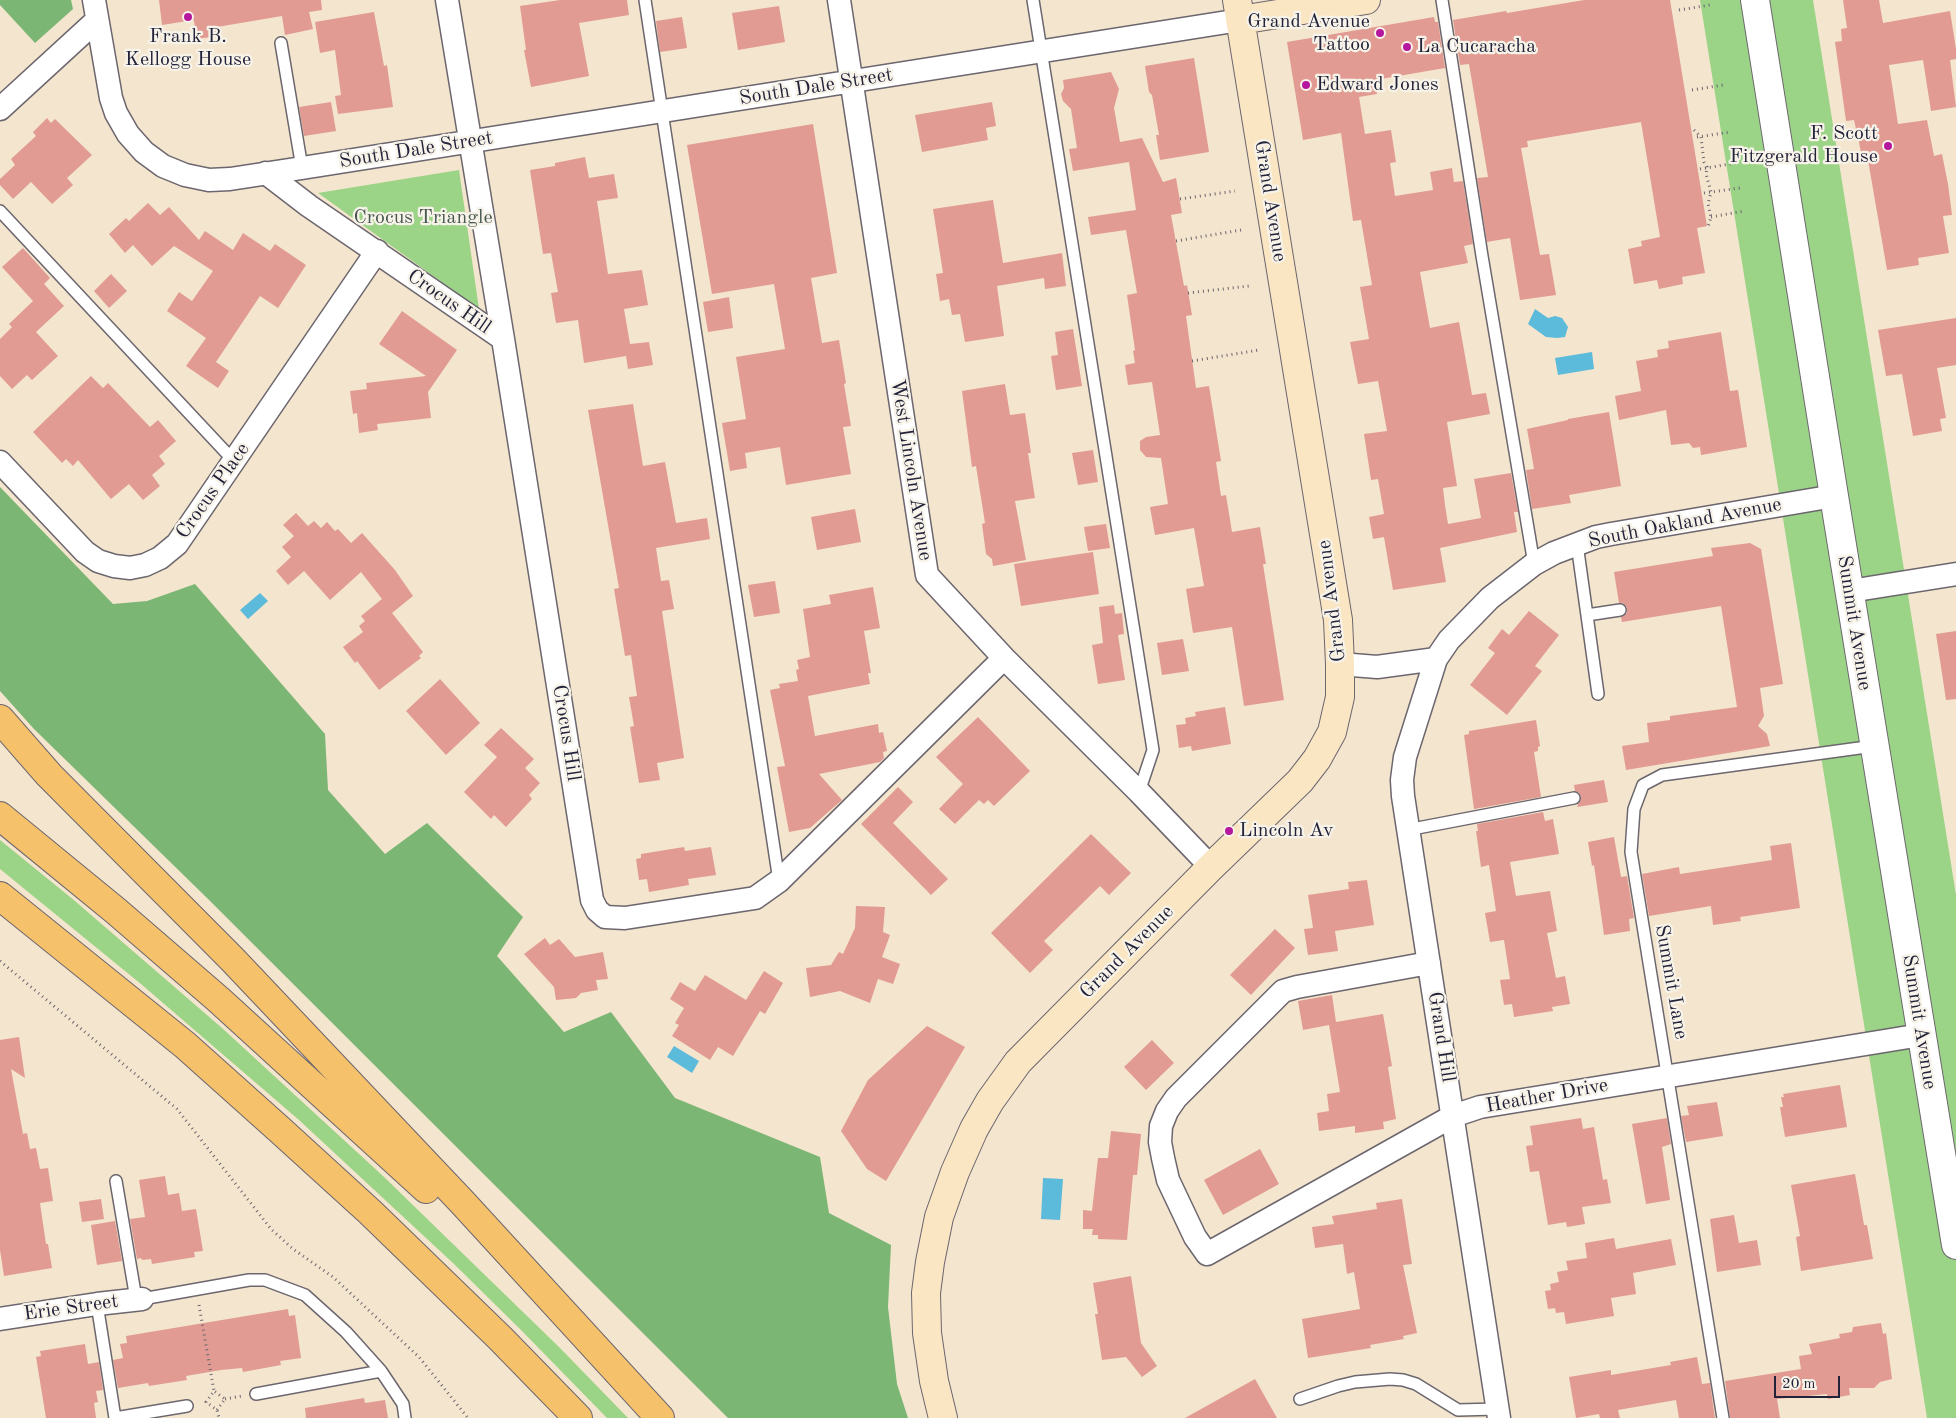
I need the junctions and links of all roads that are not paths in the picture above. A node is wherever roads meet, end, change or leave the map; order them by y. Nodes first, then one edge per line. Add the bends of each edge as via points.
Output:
1 (447, 0) edge
2 (645, 0) edge
3 (839, 0) edge
4 (1033, 0) edge
5 (1366, 0) edge
6 (1442, 0) edge
7 (1755, 0) edge
8 (96, 10) edge
9 (1239, 10) edge
10 (281, 43) dead end
11 (1041, 52) junction
12 (852, 81) junction
13 (0, 109) edge
14 (663, 111) junction
15 (469, 142) junction
16 (302, 168) junction
17 (266, 174) junction
18 (0, 211) edge
19 (377, 251) junction
20 (503, 339) junction
21 (234, 461) junction
22 (0, 462) edge
23 (1834, 496) junction
24 (1577, 544) junction
25 (1534, 564) junction
26 (1956, 574) edge
27 (1850, 591) junction
28 (1620, 610) dead end
29 (1587, 615) junction
30 (1004, 658) junction
31 (1436, 659) junction
32 (1340, 664) junction
33 (1598, 694) dead end
34 (0, 718) edge
35 (1874, 746) junction
36 (1139, 792) junction
37 (1574, 798) dead end
38 (0, 816) edge
39 (1407, 830) junction
40 (1211, 867) junction
41 (779, 881) junction
42 (0, 896) edge
43 (1429, 963) junction
44 (1921, 1035) junction
45 (1668, 1076) junction
46 (1453, 1116) junction
47 (116, 1181) dead end
48 (1954, 1218) edge
49 (1956, 1245) edge
50 (139, 1299) junction
51 (97, 1304) junction
52 (0, 1319) edge
53 (381, 1371) junction
54 (256, 1394) dead end
55 (1300, 1399) dead end
56 (188, 1406) dead end
57 (1498, 1413) edge
58 (115, 1418) edge
59 (405, 1418) edge
60 (578, 1418) edge
61 (659, 1418) edge
62 (943, 1418) edge
63 (1723, 1418) edge

1 - 15 street
2 - 14 lane
3 - 12 street, West Lincoln Avenue
4 - 11 lane
5 - 9 main road, South Dale Street
6 - 25 lane
7 - 23 street, Summit Avenue
8 - 13 street
8 - 17 street, South Dale Street via 111,98 128,134 144,152 163,166 209,180
9 - 11 street, South Dale Street
9 - 32 main road, Grand Avenue via 1338,620
10 - 16 lane
11 - 12 street, South Dale Street
11 - 36 lane via 1153,750
12 - 14 street, South Dale Street
12 - 30 street, West Lincoln Avenue via 928,575
14 - 15 street, South Dale Street
14 - 41 lane
15 - 16 street, South Dale Street
15 - 20 street
16 - 17 street, South Dale Street
17 - 19 street, Crocus Hill
18 - 21 lane
19 - 20 street, Crocus Hill
19 - 21 street, Crocus Place
20 - 41 street, Crocus Hill via 592,900 597,910 605,917 625,918 755,898
21 - 22 street, Crocus Place via 177,544 160,558 130,568 98,561 85,552
23 - 24 street, South Oakland Avenue via 1611,534
23 - 27 street, Summit Avenue
24 - 25 street, South Oakland Avenue
24 - 29 lane
25 - 31 street, South Oakland Avenue via 1490,598 1449,640
26 - 27 street
27 - 35 street, Summit Avenue
28 - 29 lane
29 - 33 lane
30 - 36 street, West Lincoln Avenue
30 - 41 street, Crocus Hill
31 - 32 street via 1382,667
31 - 39 street, Grand Hill via 1405,757 1402,780
32 - 40 main road, Grand Avenue via 1340,696 1332,732 1317,758 1300,781
34 - 61 highway via 49,775 233,960 450,1189
35 - 44 street, Summit Avenue
35 - 45 lane, Summit Lane via 1662,775 1643,785 1634,809 1631,852
36 - 40 street, West Lincoln Avenue
37 - 39 lane
38 - 61 highway via 138,930 310,1082 405,1169
39 - 43 street, Grand Hill
40 - 62 main road, Grand Avenue via 1018,1062 974,1129 954,1172 940,1217 926,1293 927,1333
42 - 60 highway via 185,1045 280,1130 384,1225
43 - 46 street, Grand Hill
43 - 46 street, Heather Drive via 1283,991 1176,1098 1161,1126 1162,1158 1168,1180 1195,1237 1207,1254
44 - 45 street, Heather Drive
44 - 48 street, Summit Avenue
45 - 46 street, Heather Drive via 1480,1107
45 - 63 lane, Summit Lane
46 - 57 street, Grand Hill
47 - 50 lane
48 - 49 street, Summit Avenue
50 - 51 street, Erie Street
50 - 53 lane via 265,1280 305,1295 346,1332
51 - 52 street, Erie Street
51 - 58 lane
53 - 54 lane
53 - 59 lane via 403,1404
55 - 57 lane via 1338,1386 1390,1379 1416,1384 1458,1410
56 - 58 lane

